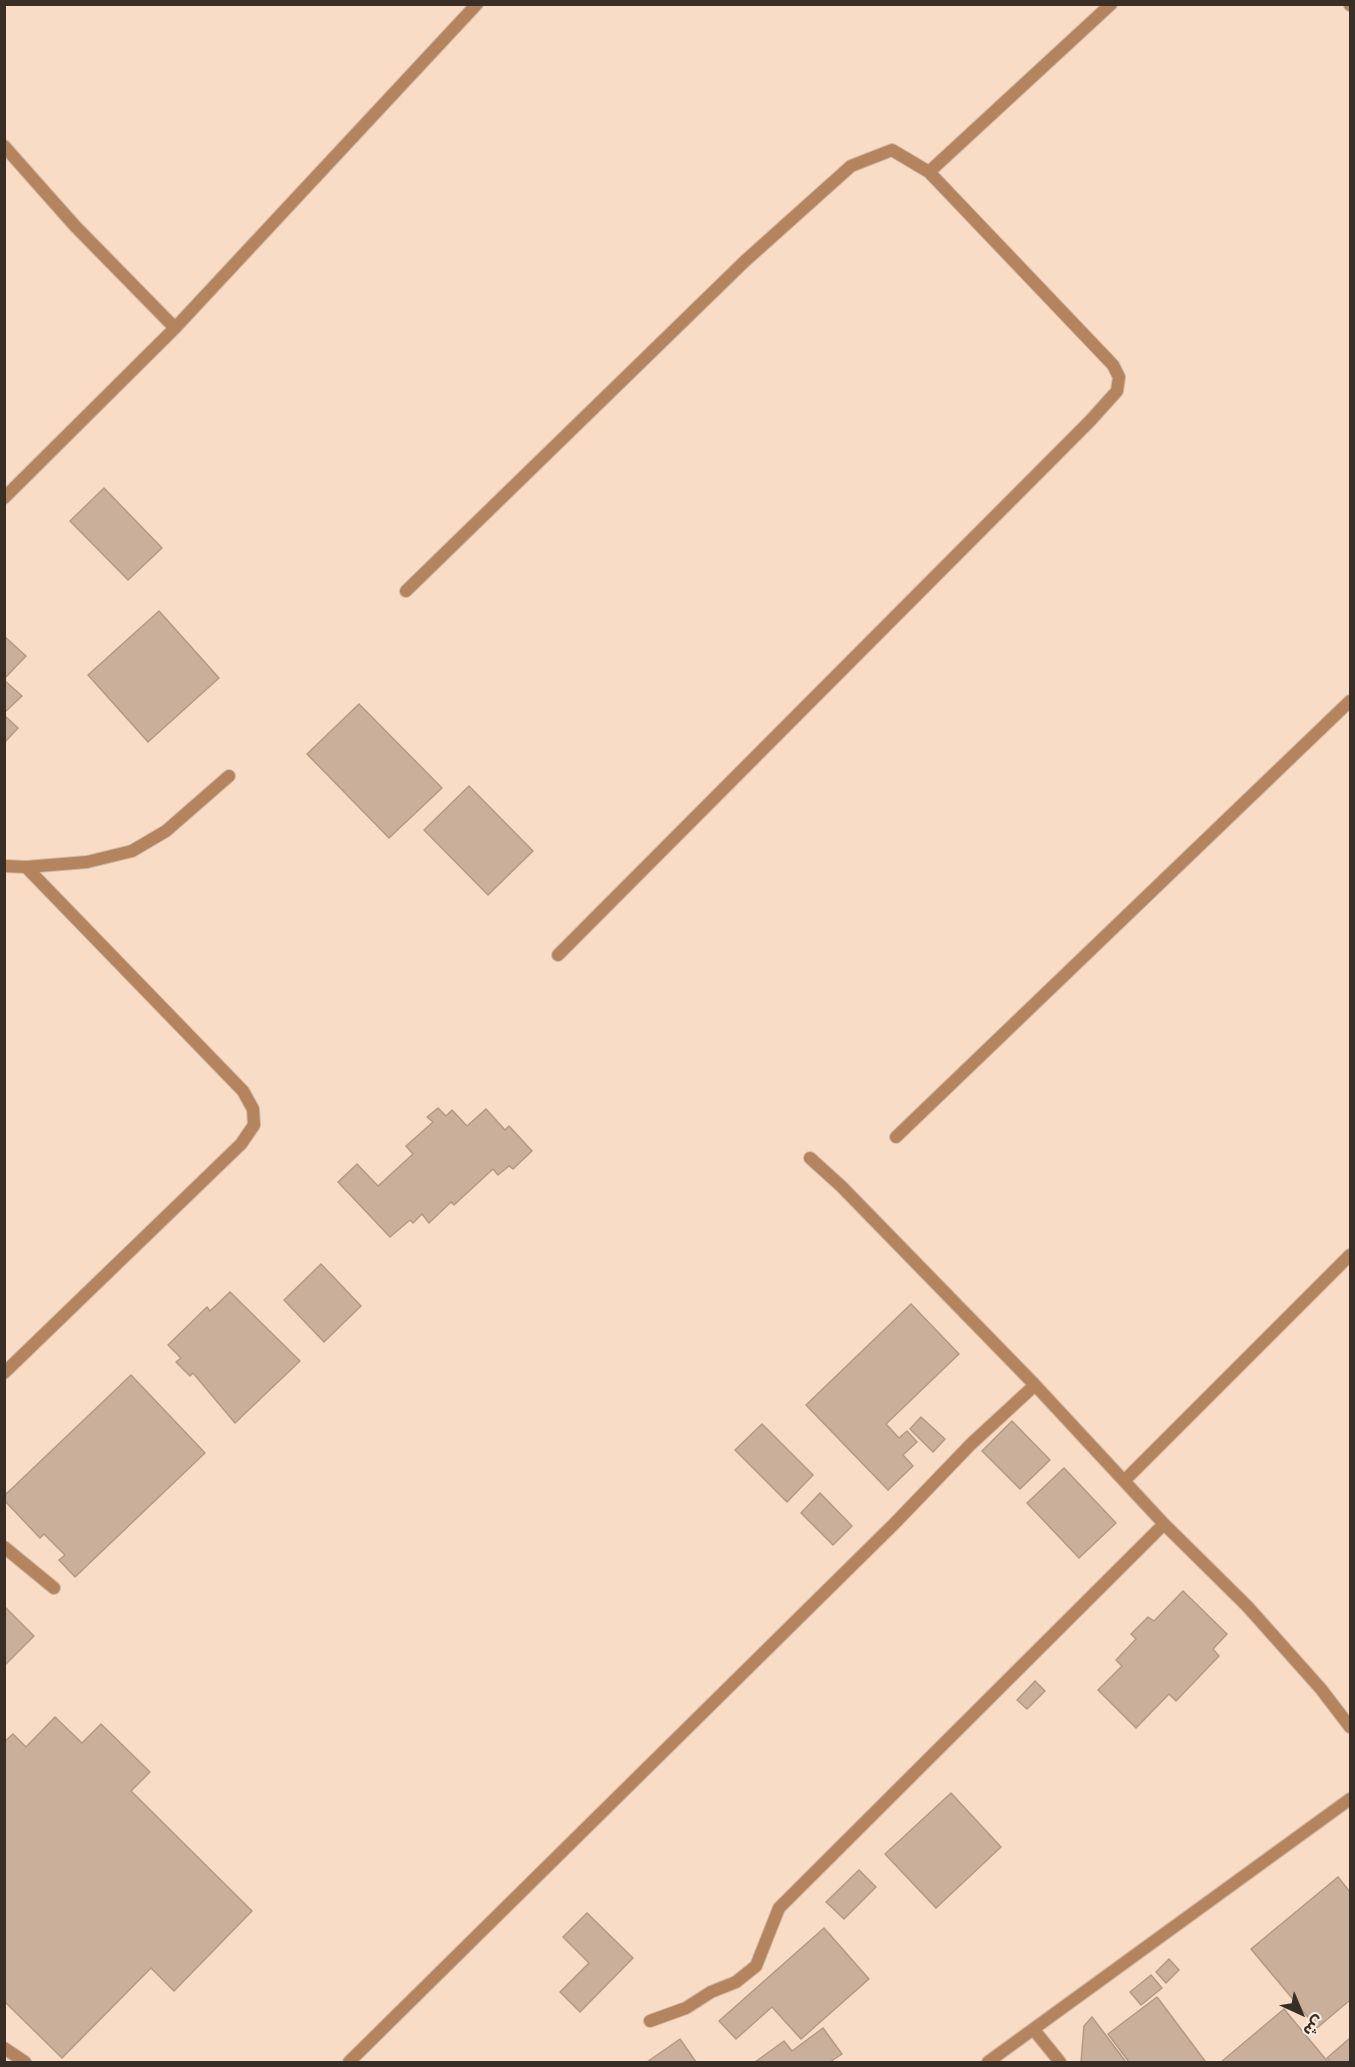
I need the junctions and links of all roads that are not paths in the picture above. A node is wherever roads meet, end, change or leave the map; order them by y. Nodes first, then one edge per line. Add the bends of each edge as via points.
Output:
1 (477, 4) edge
2 (1111, 4) edge
3 (4, 146) edge
4 (929, 172) junction
5 (175, 328) junction
6 (4, 498) edge
7 (406, 591) dead end
8 (1350, 701) edge
9 (229, 776) dead end
10 (4, 866) edge
11 (26, 867) junction
12 (558, 955) dead end
13 (896, 1137) dead end
14 (810, 1158) dead end
15 (1350, 1255) edge
16 (4, 1373) edge
17 (1035, 1385) junction
18 (1124, 1481) junction
19 (1164, 1524) junction
20 (4, 1547) edge
21 (54, 1588) dead end
22 (1350, 1727) edge
23 (1350, 1799) edge
24 (650, 2021) dead end
25 (1034, 2031) junction
26 (4, 2048) edge
27 (25, 2062) edge
28 (349, 2062) edge
29 (988, 2062) edge
30 (1060, 2062) edge

1 - 5 street
2 - 4 street
3 - 5 street via 75,226
4 - 7 street via 892,150 851,166 745,261
4 - 12 street via 1113,365 1119,377 1117,391
5 - 6 street
8 - 13 street
9 - 11 street via 166,831 132,851 87,862
10 - 11 street
11 - 16 street via 243,1091 253,1109 254,1125 241,1144
14 - 17 street
15 - 18 street
17 - 18 street
17 - 28 street
18 - 19 street
19 - 22 street via 1247,1606
19 - 24 street via 779,1908 756,1966 736,1982 686,2008
20 - 21 street
23 - 25 street
25 - 29 street
25 - 30 street
26 - 27 street

